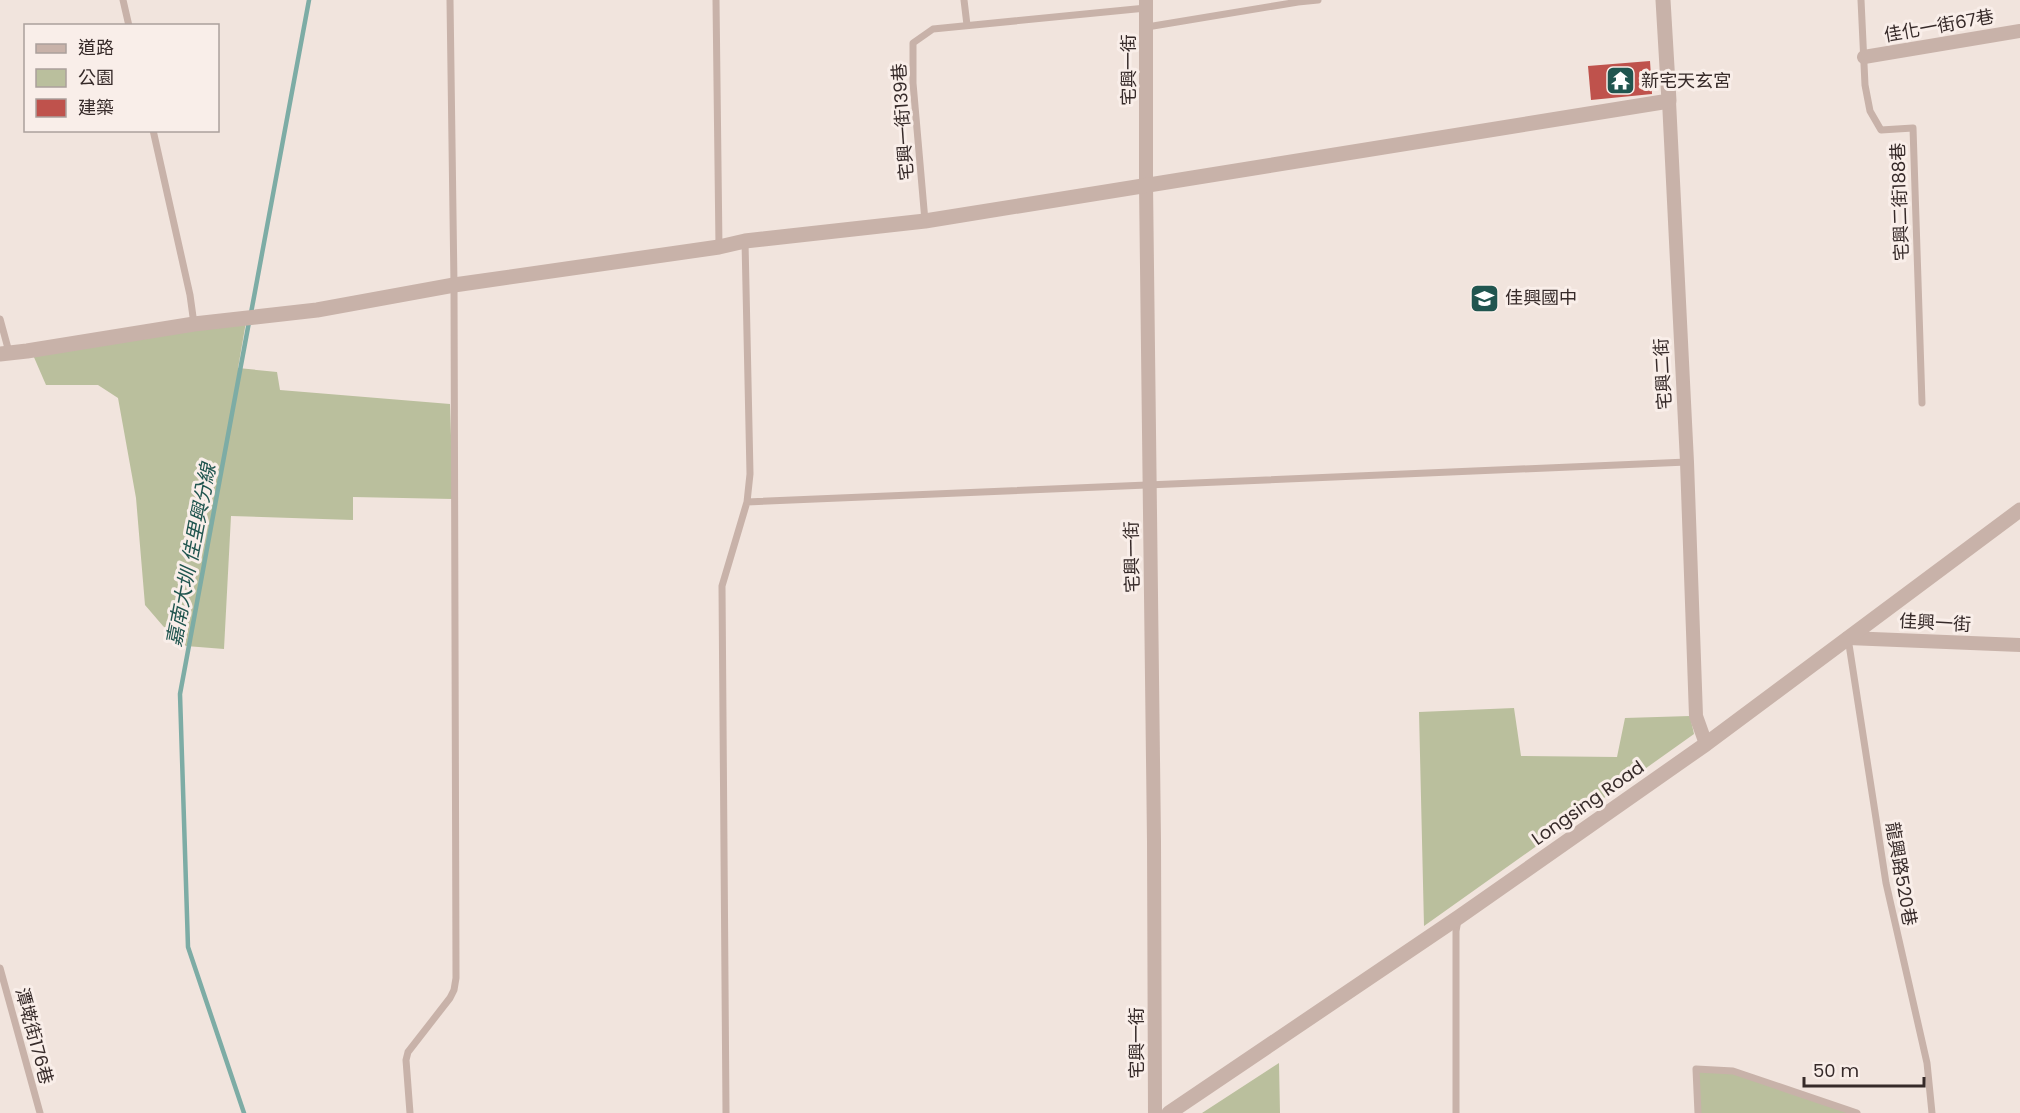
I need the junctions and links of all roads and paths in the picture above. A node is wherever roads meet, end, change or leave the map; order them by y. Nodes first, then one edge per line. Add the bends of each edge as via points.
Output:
1 (123, 0) edge
2 (450, 0) edge
3 (716, 0) edge
4 (964, 0) edge
5 (1318, 0) edge
6 (1663, 0) edge
7 (1861, 0) edge
8 (1146, 4) edge
9 (129, 24) edge
10 (967, 25) junction
11 (1147, 27) junction
12 (2020, 31) edge
13 (1864, 57) junction
14 (1669, 101) junction
15 (153, 132) edge
16 (1146, 185) junction
17 (925, 221) junction
18 (745, 241) junction
19 (719, 247) junction
20 (454, 285) junction
21 (0, 319) edge
22 (194, 324) junction
23 (4, 353) edge
24 (1922, 403) dead end
25 (1687, 462) junction
26 (1149, 485) junction
27 (747, 502) junction
28 (2020, 510) edge
29 (1848, 638) junction
30 (2020, 645) edge
31 (1706, 744) junction
32 (1459, 917) junction
33 (0, 968) edge
34 (40, 1113) edge
35 (410, 1113) edge
36 (726, 1113) edge
37 (1155, 1113) edge
38 (1169, 1113) edge
39 (1456, 1113) edge
40 (1698, 1113) edge
41 (1857, 1113) edge
42 (1932, 1113) edge

1 - 9 lane
2 - 20 lane
3 - 19 lane
4 - 10 lane
5 - 11 lane
6 - 14 street, 宅興二街
7 - 13 lane, 宅興二街188巷
8 - 10 lane, 宅興一街139巷
8 - 11 street, 宅興一街
10 - 17 lane, 宅興一街139巷 via 933,29 913,43
11 - 16 street, 宅興一街
12 - 13 street, 佳化一街67巷
13 - 24 lane, 宅興二街188巷 via 1870,111 1881,130 1913,128
14 - 16 street
14 - 25 street, 宅興二街
15 - 22 lane
16 - 17 street
16 - 26 street, 宅興一街
17 - 18 street
18 - 19 street
18 - 27 lane via 750,474
19 - 20 street
20 - 22 street via 318,310
20 - 35 lane via 456,978 450,998 408,1052
21 - 23 lane
22 - 23 street
25 - 26 lane
25 - 31 street, 宅興二街 via 1696,716
26 - 27 lane
26 - 37 street, 宅興一街
27 - 36 lane via 722,586
28 - 29 street, Longsing Road
29 - 30 street, 佳興一街
29 - 31 street, Longsing Road
29 - 42 lane, 龍興路520巷 via 1886,883 1927,1063
31 - 32 street, Longsing Road
32 - 38 street, Longsing Road
32 - 39 lane
33 - 34 lane, 潭墘街176巷
40 - 41 lane via 1696,1069 1733,1071

